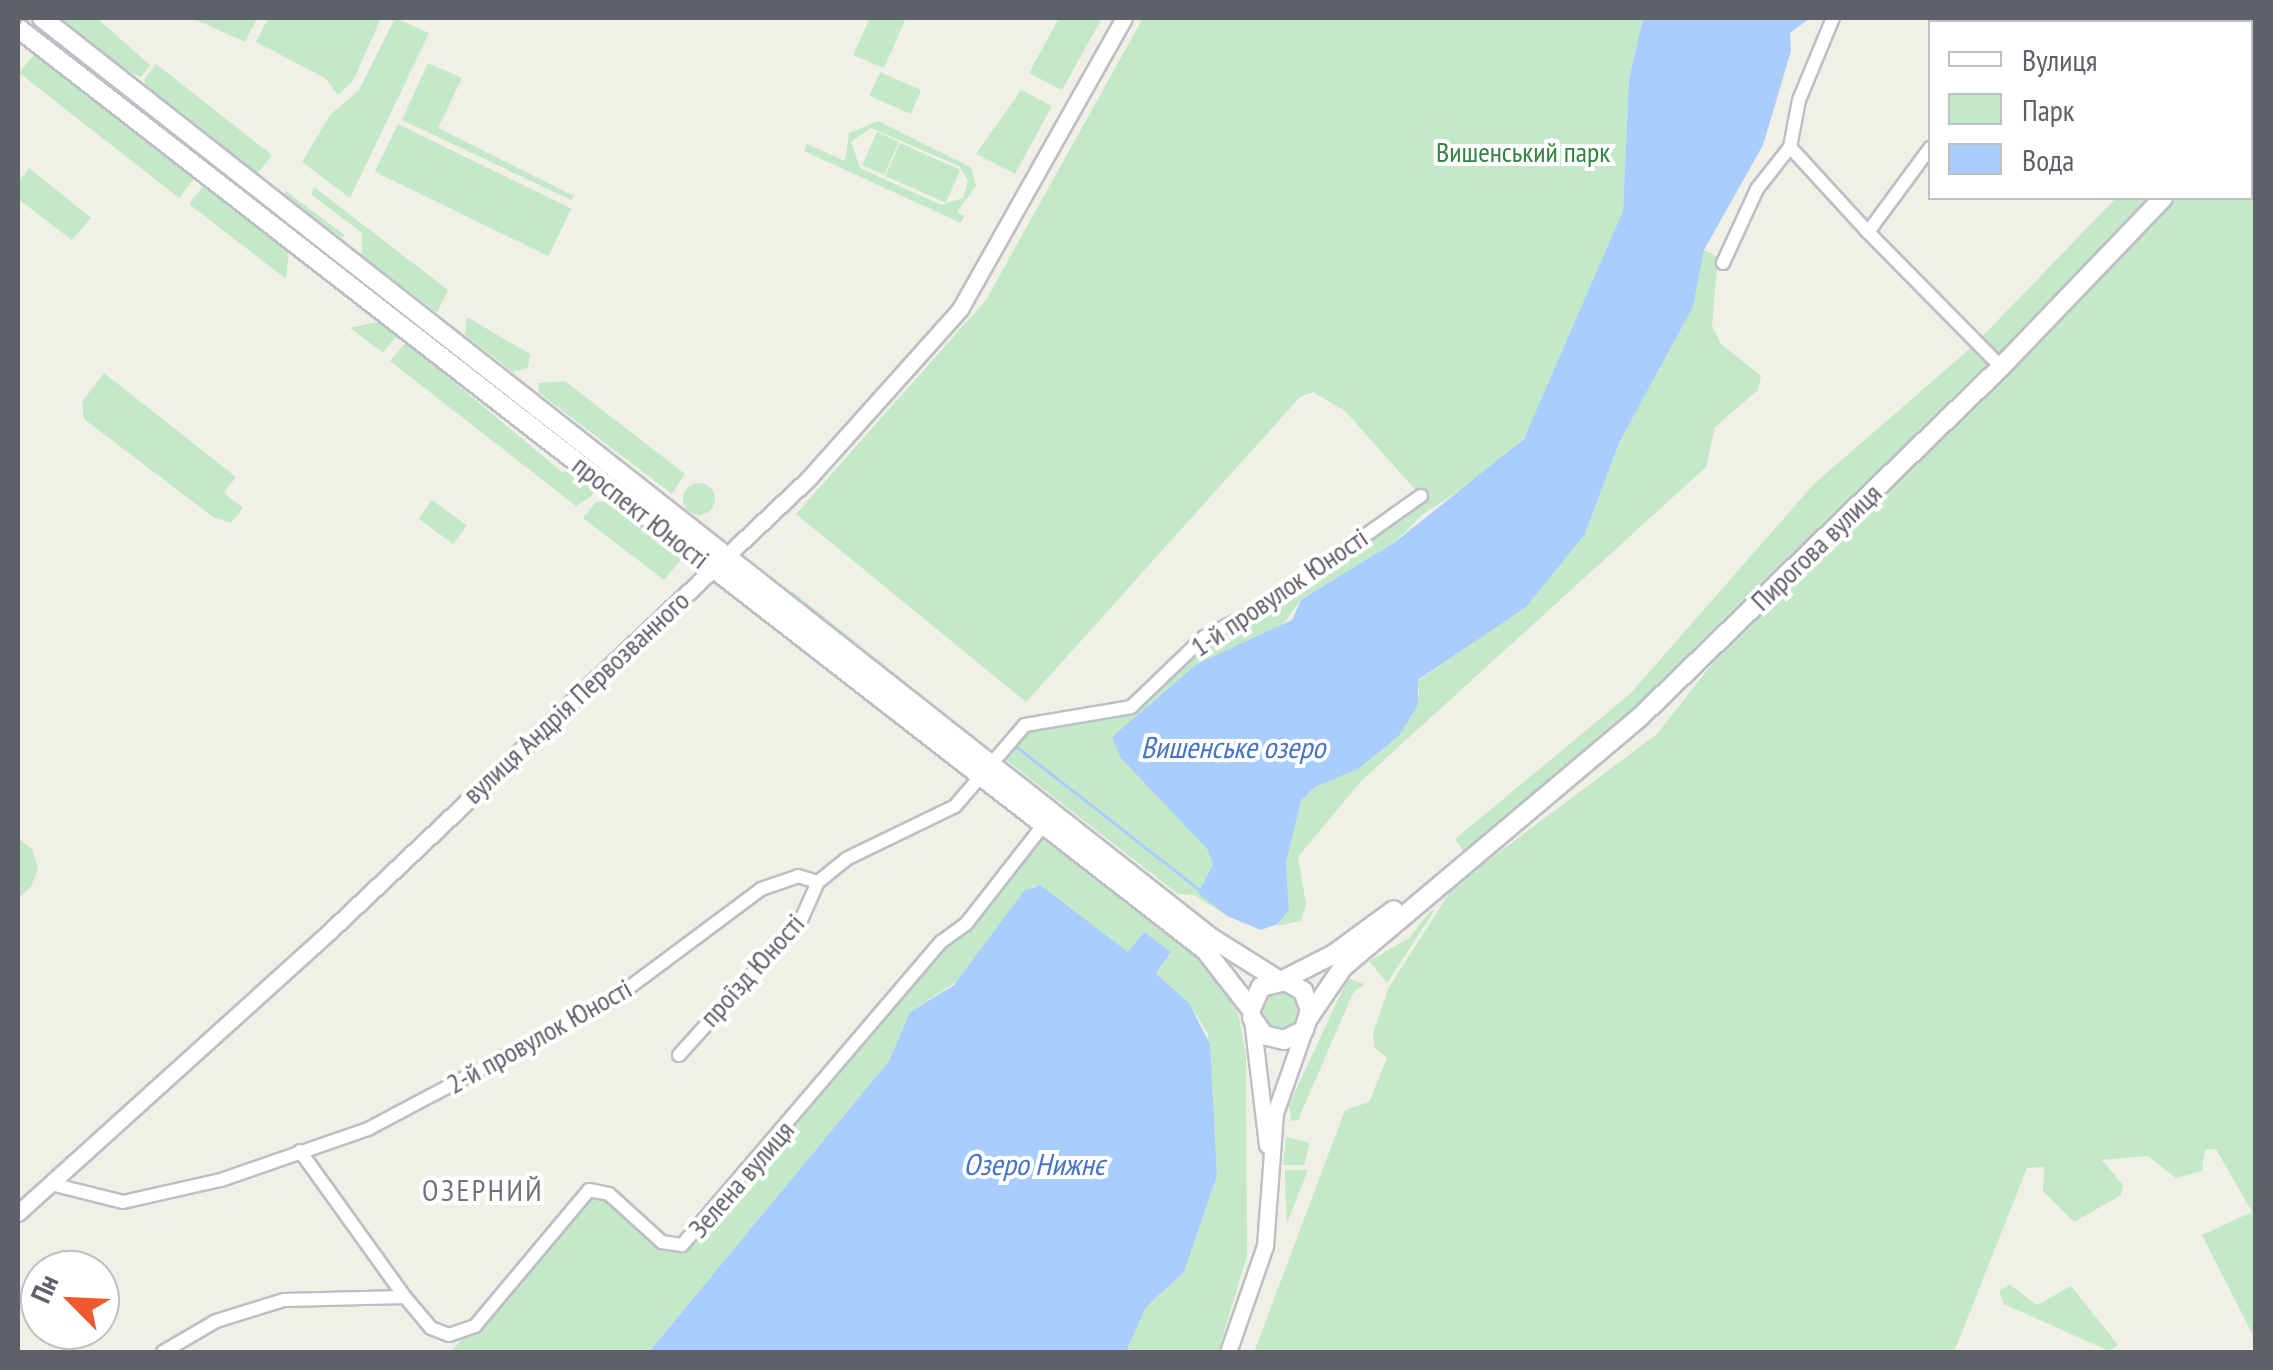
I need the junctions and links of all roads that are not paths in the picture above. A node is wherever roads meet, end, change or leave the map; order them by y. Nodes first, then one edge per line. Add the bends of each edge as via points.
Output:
1 (42, 18) edge
2 (1124, 18) edge
3 (1833, 18) edge
4 (19, 32) edge
5 (1790, 147) junction
6 (1928, 151) edge
7 (2162, 200) edge
8 (1868, 232) junction
9 (349, 259) junction
10 (1723, 263) dead end
11 (336, 276) junction
12 (2001, 367) junction
13 (510, 385) junction
14 (497, 400) junction
15 (1421, 496) dead end
16 (723, 564) junction
17 (989, 772) junction
18 (1044, 824) junction
19 (1449, 875) junction
20 (818, 882) junction
21 (1323, 960) junction
22 (1262, 966) junction
23 (1280, 980) junction
24 (1251, 1014) junction
25 (1306, 1023) junction
26 (679, 1055) dead end
27 (300, 1151) junction
28 (1269, 1153) junction
29 (51, 1184) junction
30 (18, 1213) edge
31 (406, 1298) junction
32 (163, 1352) edge
33 (1228, 1352) edge

1 - 9 main road, проспект Юності
2 - 16 street, вулиця Андрія Первозванного via 960,309
3 - 5 street via 1803,88
4 - 11 main road, проспект Юності
5 - 8 street
5 - 10 street via 1757,189
6 - 8 street
7 - 12 main road, Пирогова вулиця
8 - 12 street
9 - 11 main road
9 - 13 main road, проспект Юності
11 - 14 main road, проспект Юності
12 - 19 main road, Пирогова вулиця via 1640,718
13 - 14 main road
13 - 16 main road, проспект Юності
14 - 16 main road, проспект Юності
15 - 17 street, 1-й провулок Юності via 1266,606 1204,637 1137,703 1118,713 1077,711 1030,722
16 - 17 main road, проспект Юності
16 - 29 street, вулиця Андрія Первозванного
17 - 18 main road, проспект Юності
17 - 20 street via 955,806 846,859
17 - 22 main road, проспект Юності via 1213,938
18 - 24 main road, проспект Юності via 1205,950
18 - 31 street, Зелена вулиця via 966,924 941,942 690,1240 668,1244 609,1194 590,1190 462,1334 439,1332
19 - 21 main road, Пирогова вулиця
19 - 25 main road, Пирогова вулиця via 1344,967
20 - 26 street, проїзд Юності via 801,920
20 - 27 street, 2-й провулок Юності via 798,876 762,888 615,998 368,1128
21 - 22 main road
21 - 23 main road, Пирогова вулиця
22 - 23 main road, проспект Юності
23 - 24 main road via 1261,987
23 - 25 main road via 1303,991
24 - 25 main road via 1274,1039
24 - 28 street, Пирогова вулиця
25 - 28 street, Пирогова вулиця
27 - 29 street, 2-й провулок Юності via 221,1180 123,1202
27 - 31 street, Зелена вулиця
28 - 33 street, Пирогова вулиця via 1264,1246
29 - 30 street, вулиця Андрія Первозванного
31 - 32 street via 284,1300 216,1320

